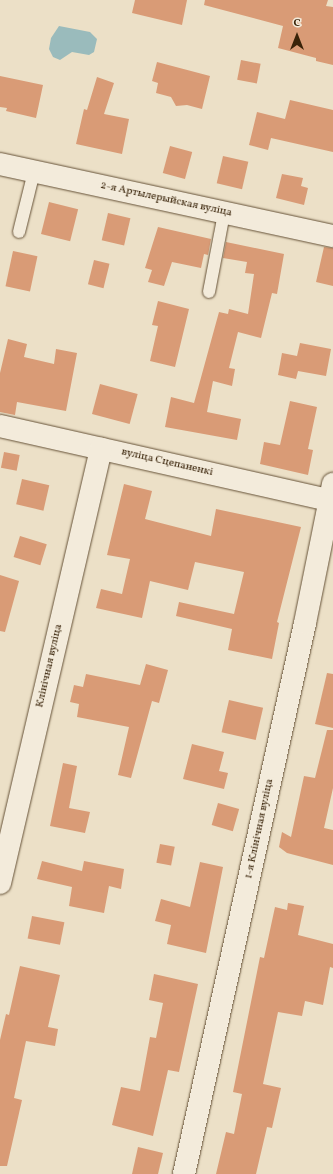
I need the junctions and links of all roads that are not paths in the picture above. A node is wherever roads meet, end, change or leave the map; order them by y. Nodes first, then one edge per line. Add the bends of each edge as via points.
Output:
1 (0, 164) edge
2 (34, 172) junction
3 (224, 213) junction
4 (19, 232) dead end
5 (333, 236) edge
6 (209, 292) dead end
7 (0, 426) edge
8 (101, 449) junction
9 (332, 495) edge
10 (0, 883) edge
11 (184, 1174) edge

1 - 2 street, 2-я Артылерыйская вуліца
2 - 3 street, 2-я Артылерыйская вуліца
2 - 4 lane
3 - 5 street, 2-я Артылерыйская вуліца
3 - 6 lane
7 - 8 street, вуліца Сцепаненкі
8 - 9 street, вуліца Сцепаненкі
8 - 10 street, Клінічная вуліца
9 - 11 street, 1-я Клінічная вуліца

